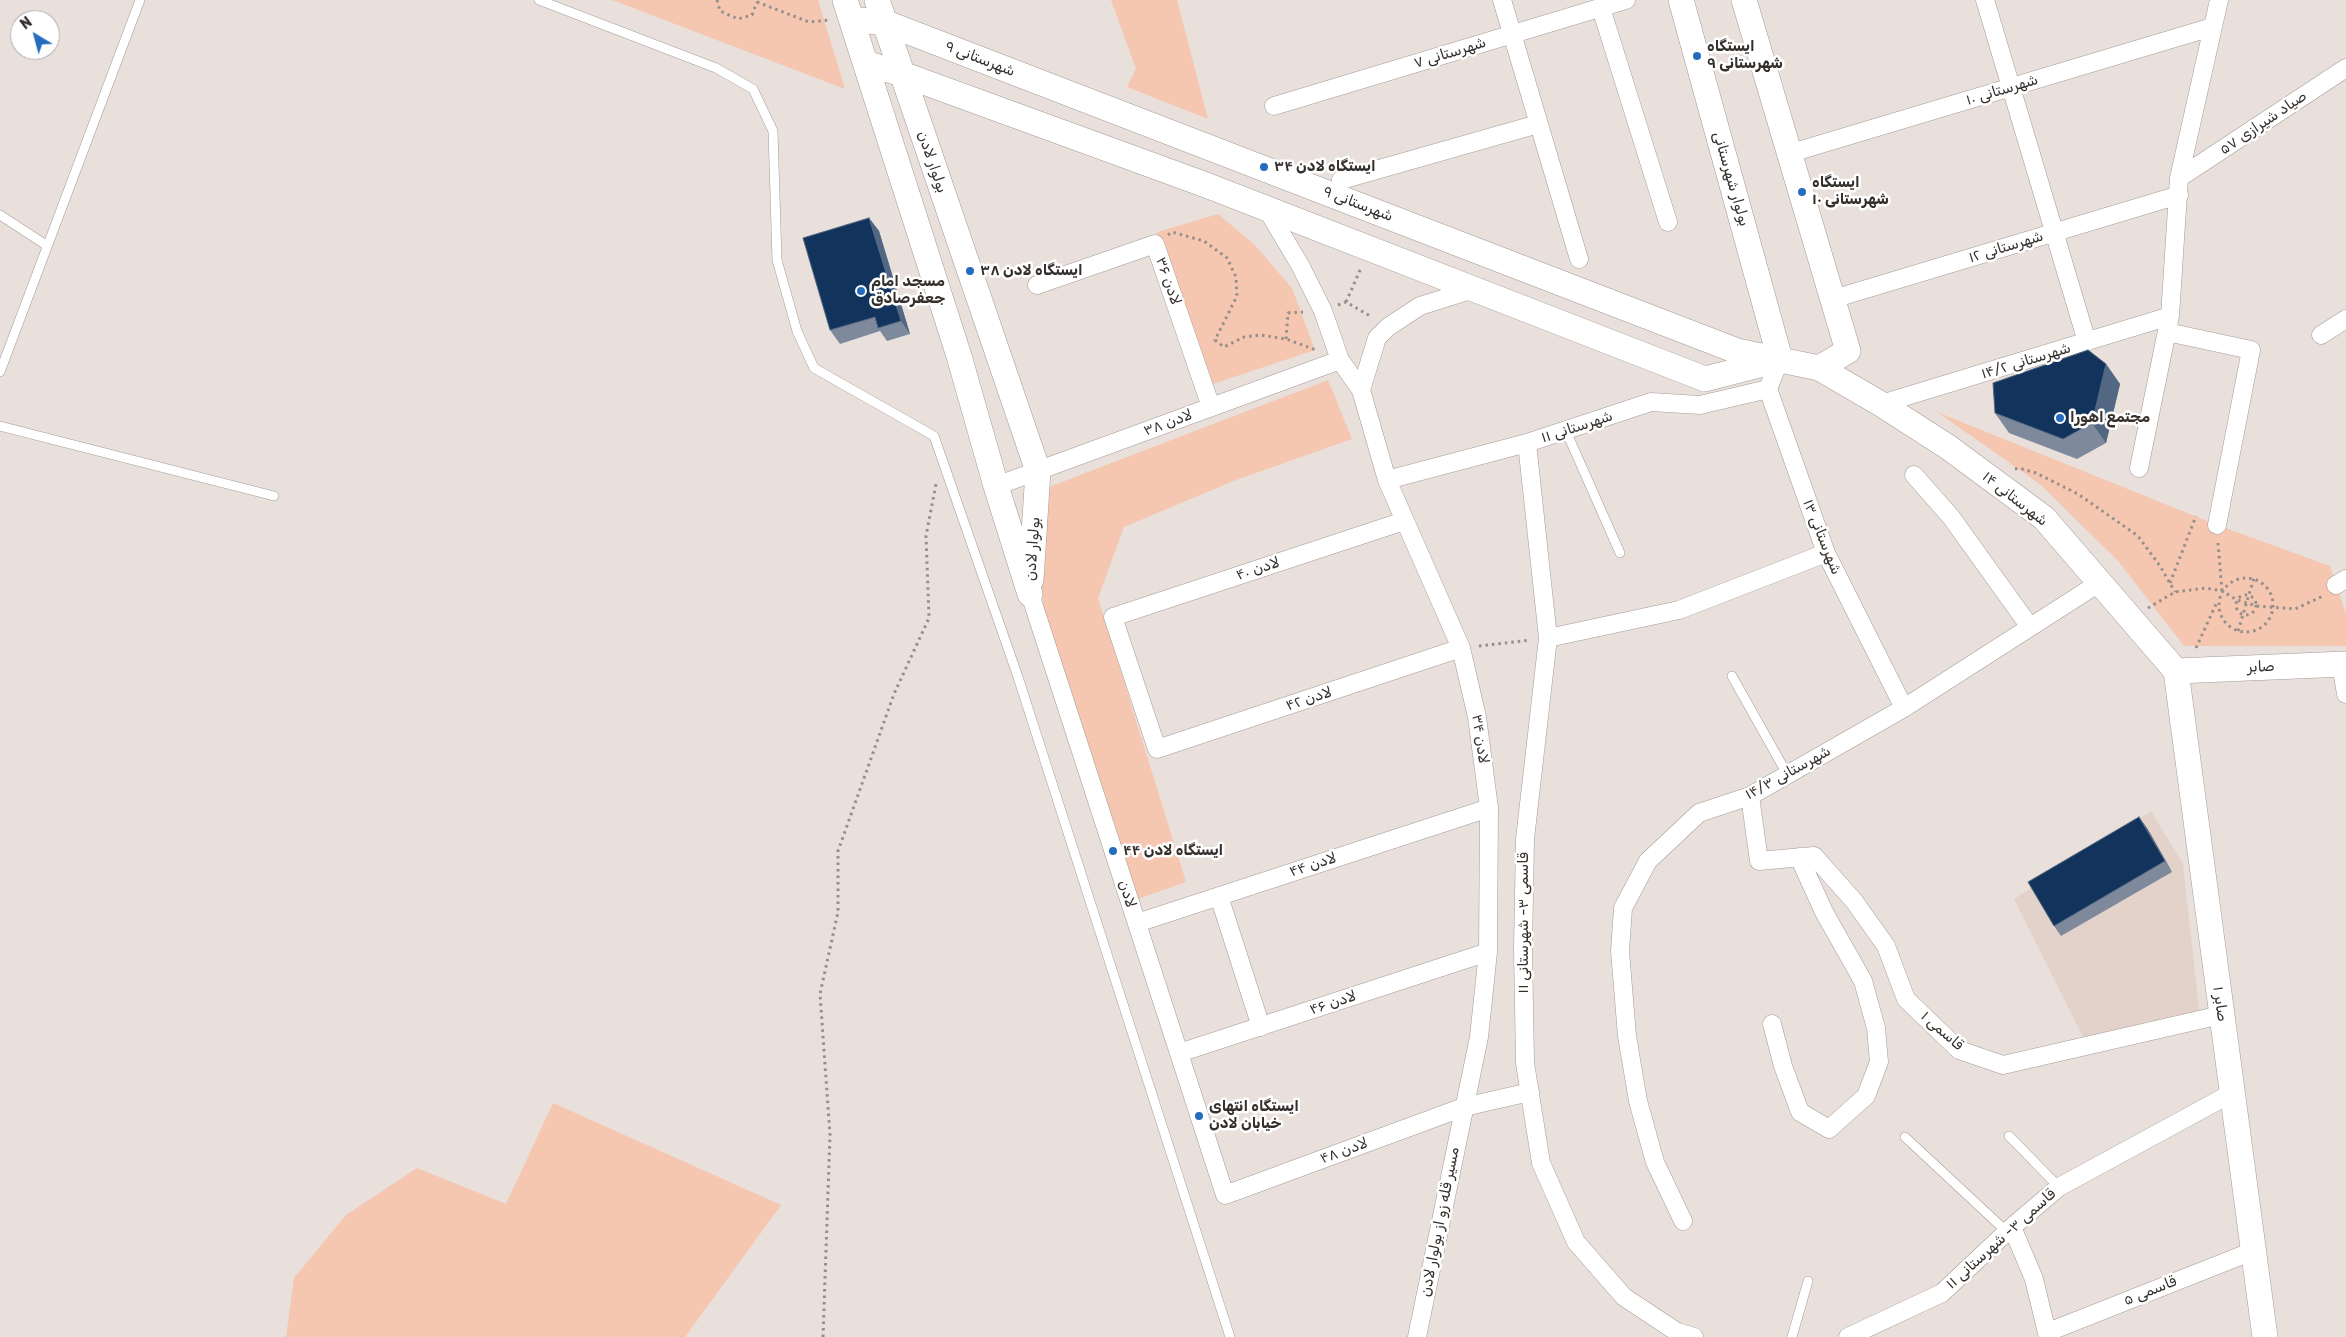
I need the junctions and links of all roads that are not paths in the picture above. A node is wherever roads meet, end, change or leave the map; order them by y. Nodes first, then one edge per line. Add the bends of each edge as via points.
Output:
1 (140, 0) edge
2 (539, 0) edge
3 (877, 0) edge
4 (1502, 0) edge
5 (1626, 0) edge
6 (1681, 0) edge
7 (1744, 0) edge
8 (1985, 0) edge
9 (2219, 0) edge
10 (1600, 8) junction
11 (848, 9) edge
12 (886, 23) junction
13 (2212, 27) junction
14 (1512, 34) junction
15 (865, 63) junction
16 (2346, 68) edge
17 (902, 74) junction
18 (2011, 87) junction
19 (1274, 106) dead end
20 (1538, 124) junction
21 (1791, 153) junction
22 (1341, 180) dead end
23 (2179, 187) junction
24 (1266, 208) junction
25 (0, 215) edge
26 (1668, 222) dead end
27 (2054, 233) junction
28 (46, 245) junction
29 (1579, 258) dead end
30 (1037, 284) dead end
31 (1474, 289) junction
32 (1833, 299) junction
33 (2346, 319) edge
34 (2169, 324) junction
35 (2321, 334) dead end
36 (2087, 342) junction
37 (1780, 359) junction
38 (1340, 360) junction
39 (1819, 368) junction
40 (0, 372) edge
41 (1768, 389) junction
42 (1361, 390) junction
43 (1881, 404) junction
44 (1211, 407) junction
45 (0, 426) edge
46 (1566, 431) junction
47 (1527, 443) junction
48 (2139, 468) dead end
49 (1038, 471) junction
50 (1914, 475) dead end
51 (1386, 480) junction
52 (996, 486) junction
53 (274, 496) dead end
54 (1404, 521) junction
55 (2217, 525) road end
56 (1620, 553) dead end
57 (1826, 553) junction
58 (2100, 583) junction
59 (1030, 594) junction
60 (2030, 627) junction
61 (1548, 638) junction
62 (1461, 648) junction
63 (2344, 664) edge
64 (2176, 671) junction
65 (1732, 676) dead end
66 (2346, 694) edge
67 (1904, 708) junction
68 (1157, 749) joint
69 (1786, 774) junction
70 (1750, 796) junction
71 (1489, 808) junction
72 (1799, 857) junction
73 (1219, 896) junction
74 (1137, 923) junction
75 (1488, 952) junction
76 (2221, 1015) junction
77 (1772, 1024) dead end
78 (1261, 1027) junction
79 (1179, 1053) junction
80 (1530, 1092) junction
81 (2232, 1093) junction
82 (1464, 1107) junction
83 (2009, 1136) dead end
84 (1905, 1137) dead end
85 (2059, 1187) junction
86 (1225, 1195) joint
87 (1683, 1221) dead end
88 (2009, 1230) junction
89 (2253, 1251) junction
90 (1808, 1281) dead end
91 (1856, 1335) edge
92 (2048, 1335) edge
93 (1230, 1337) edge
94 (1417, 1337) edge
95 (1694, 1337) edge
96 (1792, 1337) edge
97 (2265, 1337) edge

1 - 28 lane
2 - 93 lane via 716,68 753,90 773,131 777,260 797,331 814,368 934,436 1018,677
3 - 12 street, بولوار لادن
4 - 14 street
5 - 10 street, شهرستانی ۷
6 - 37 street, بولوار شهرستانی
7 - 21 street
8 - 18 street
9 - 13 street
10 - 14 street, شهرستانی ۷
10 - 26 street
11 - 12 street, شهرستانی ۹
11 - 15 street, بولوار لادن
12 - 17 street, بولوار لادن
12 - 37 street, شهرستانی ۹ via 1737,351
13 - 18 street, شهرستانی ۱۰
13 - 23 street
14 - 19 street, شهرستانی ۷
14 - 20 street
15 - 17 street
15 - 52 street, بولوار لادن via 959,356
16 - 23 street, صیاد شیرازی ۵۷
17 - 24 street
17 - 49 street, بولوار لادن
18 - 21 street, شهرستانی ۱۰
18 - 27 street
20 - 22 street
20 - 29 street
21 - 32 street
23 - 27 street, شهرستانی ۱۲
23 - 34 street
24 - 31 street
24 - 38 street via 1323,311
25 - 28 lane
27 - 32 street, شهرستانی ۱۲
27 - 36 street
28 - 40 lane
30 - 44 street, لادن ۳۶ via 1155,244
31 - 37 street via 1705,379
31 - 42 street via 1420,306 1388,327 1377,338
32 - 39 street via 1848,351
33 - 35 street
34 - 36 street, شهرستانی ۱۴/۲
34 - 48 street
34 - 55 street via 2251,350
36 - 43 street, شهرستانی ۱۴/۲
37 - 39 street, شهرستانی ۹
37 - 41 street
38 - 42 street
38 - 44 street, لادن ۳۸
39 - 43 street, شهرستانی ۱۴
41 - 46 street, شهرستانی ۱۱ via 1700,404 1651,402
41 - 57 street, شهرستانی ۱۳
42 - 51 street, لادن ۳۴
43 - 58 street, شهرستانی ۱۴ via 2044,518
44 - 49 street, لادن ۳۸
45 - 53 lane
46 - 47 street, شهرستانی ۱۱
46 - 56 lane
47 - 51 street, شهرستانی ۱۱
47 - 61 street, قاسمی ۳- شهرستانی ۱۱
49 - 52 street, لادن ۳۸
49 - 59 street, بولوار لادن
50 - 60 street via 1951,517
51 - 54 street, لادن ۳۴
52 - 59 street, بولوار لادن
54 - 62 street, لادن ۳۴
54 - 68 street, لادن ۴۰ via 1113,618
57 - 61 street via 1679,610
57 - 67 street, شهرستانی ۱۳
58 - 60 street, شهرستانی ۱۴/۳
58 - 64 street, شهرستانی ۱۴
59 - 74 street, لادن
60 - 67 street, شهرستانی ۱۴/۳
61 - 80 street, قاسمی ۳- شهرستانی ۱۱ via 1525,839 1525,1054
62 - 68 street, لادن ۴۲
62 - 71 street, لادن ۳۴ via 1477,717
63 - 64 street, صابر
63 - 66 street
64 - 76 street, صابر ۱
65 - 69 lane
67 - 69 street, شهرستانی ۱۴/۳
69 - 70 street, شهرستانی ۱۴/۳
70 - 72 street via 1759,861
70 - 87 street, شهرستانی ۱۴/۳ via 1699,813 1648,861 1623,908 1620,951 1627,1036 1638,1101 1654,1162
71 - 73 street, لادن ۴۴
71 - 75 street, لادن ۳۴
72 - 76 street, قاسمی ۱ via 1814,856 1854,902 1886,946 1906,999 1959,1050 2002,1065
72 - 77 street via 1824,912 1863,981 1876,1028 1879,1062 1866,1096 1829,1129 1800,1112
73 - 74 street, لادن ۴۴
73 - 78 street
74 - 79 street, لادن
75 - 78 street, لادن ۴۶
75 - 82 street, لادن ۳۴ via 1479,1037
76 - 81 street, صابر ۱
78 - 79 street, لادن ۴۶
79 - 86 street, لادن
80 - 82 street, لادن ۴۸
80 - 95 street, قاسمی ۳- شهرستانی ۱۱ via 1541,1163 1576,1242 1624,1297 1677,1332
81 - 85 street, قاسمی ۳- شهرستانی ۱۱
81 - 89 street, صابر ۱
82 - 86 street, لادن ۴۸
82 - 94 street, مسیر قله زو از بولوار لادن
83 - 85 lane
84 - 88 lane
85 - 88 street, قاسمی ۳- شهرستانی ۱۱
88 - 91 street, قاسمی ۳- شهرستانی ۱۱ via 1942,1292
88 - 92 street via 2034,1279
89 - 92 street, قاسمی ۵
89 - 97 street, صابر ۱
90 - 96 lane

